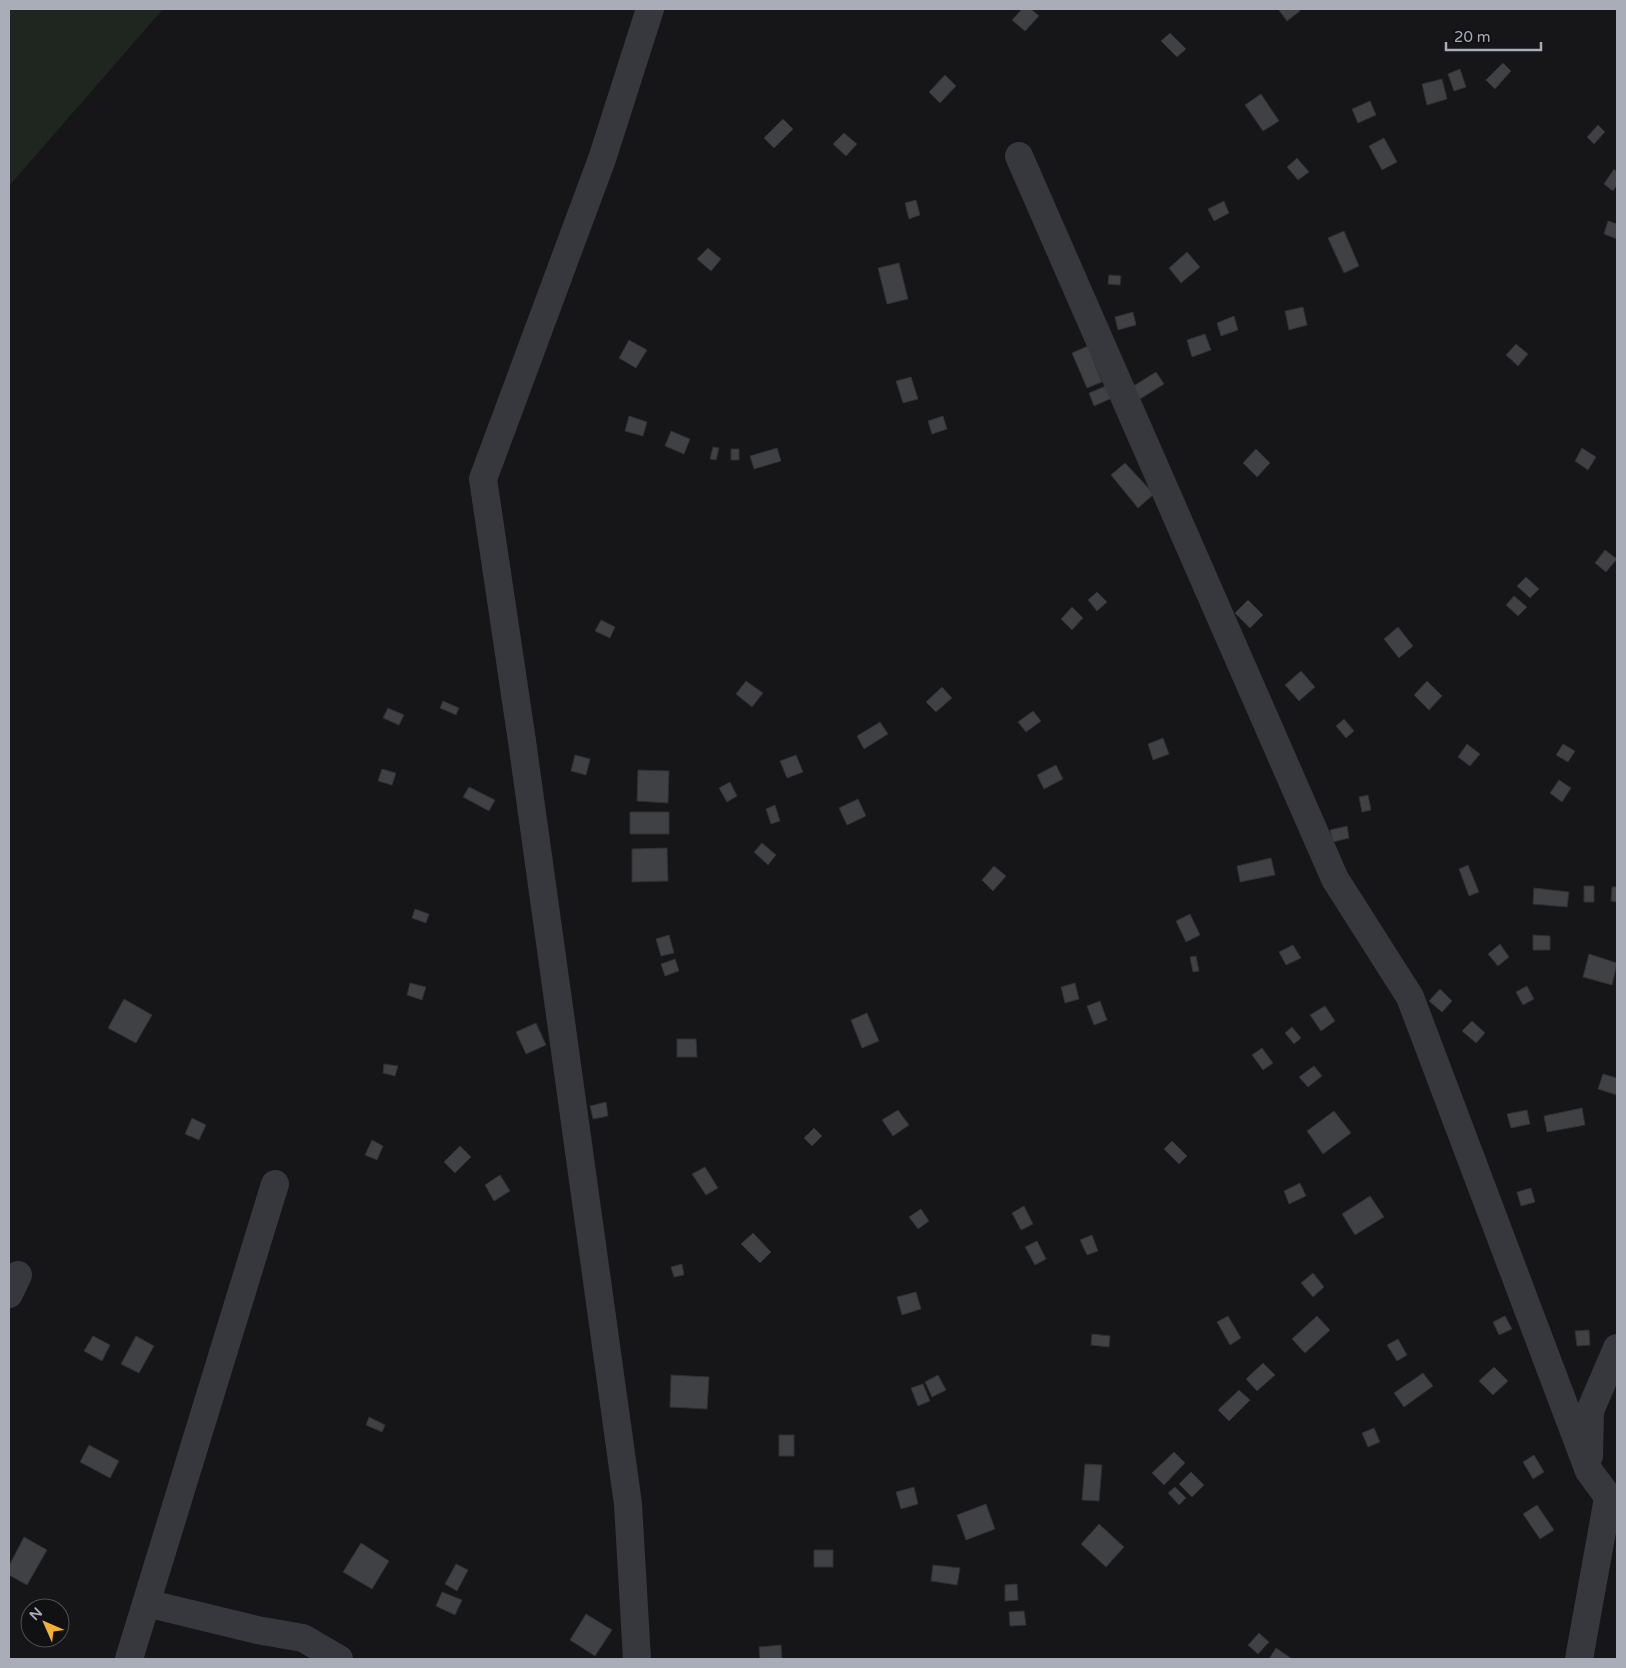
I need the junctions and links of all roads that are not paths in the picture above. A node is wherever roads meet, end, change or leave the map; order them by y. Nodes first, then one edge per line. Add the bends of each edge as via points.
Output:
1 (650, 9) edge
2 (1019, 156) dead end
3 (276, 1184) dead end
4 (1617, 1348) edge
5 (1589, 1471) junction
6 (1613, 1503) edge
7 (146, 1603) junction
8 (129, 1659) edge
9 (339, 1659) edge
10 (637, 1659) edge
11 (1579, 1659) edge

1 - 10 street via 602,159 483,479 628,1504
2 - 5 street via 1335,879 1410,997
3 - 7 street
4 - 5 street via 1590,1411
5 - 6 street
6 - 11 street
7 - 8 street
7 - 9 street via 303,1638

